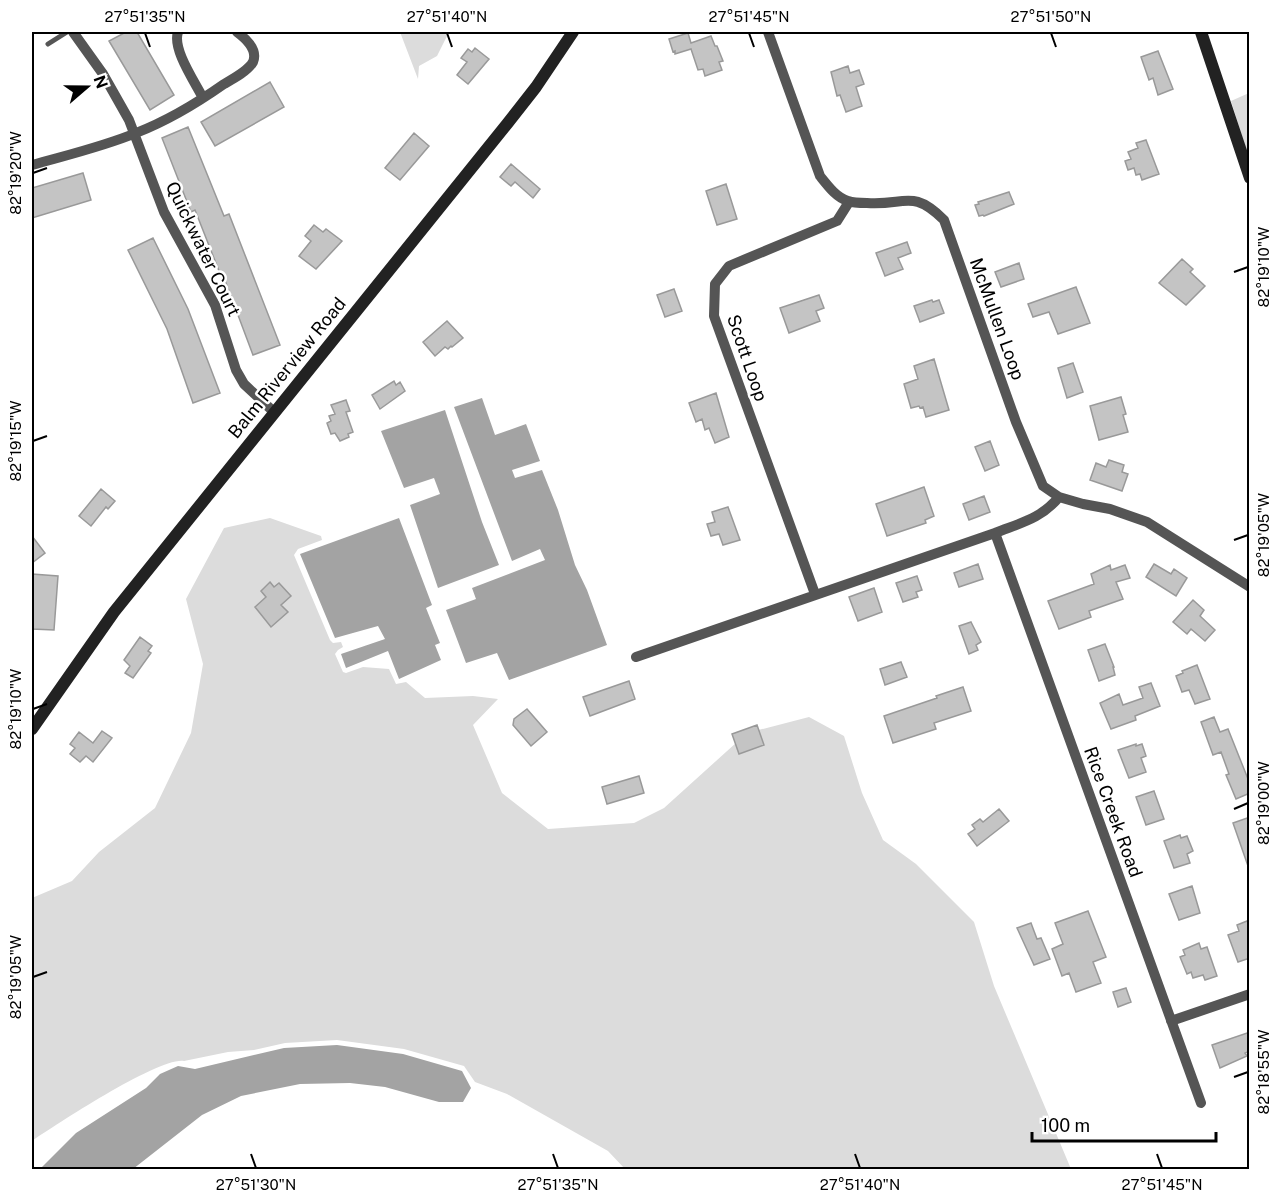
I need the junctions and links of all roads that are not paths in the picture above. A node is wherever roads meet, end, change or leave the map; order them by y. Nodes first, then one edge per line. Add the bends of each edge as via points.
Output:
1 (67, 32) edge
2 (73, 32) edge
3 (178, 32) edge
4 (237, 32) edge
5 (573, 32) edge
6 (768, 32) edge
7 (1201, 32) edge
8 (48, 44) dead end
9 (203, 98) junction
10 (135, 134) junction
11 (32, 165) edge
12 (1250, 178) edge
13 (849, 202) junction
14 (275, 413) junction
15 (1059, 497) junction
16 (995, 533) junction
17 (1250, 587) edge
18 (815, 594) junction
19 (636, 657) dead end
20 (32, 729) edge
21 (1250, 994) edge
22 (1172, 1021) junction
23 (1201, 1103) dead end

1 - 8 lane
2 - 10 street, Quickwater Court via 113,90
3 - 9 street via 178,49
4 - 9 street via 251,46 253,62
5 - 14 main road, Balm Riverview Road via 536,87
6 - 13 street via 820,177
7 - 12 main road
9 - 10 street
10 - 11 street
10 - 14 street, Quickwater Court via 164,212 215,305 236,370 244,384
13 - 15 street, McMullen Loop via 913,200 930,206 944,220 1016,422 1043,486
13 - 18 street, Scott Loop via 837,221 729,266 715,284 714,316
14 - 20 main road, Balm Riverview Road via 114,612
15 - 16 street via 1041,515
15 - 17 street via 1147,522
16 - 18 street
16 - 22 street, Rice Creek Road
18 - 19 street
21 - 22 street
22 - 23 street, Rice Creek Road

